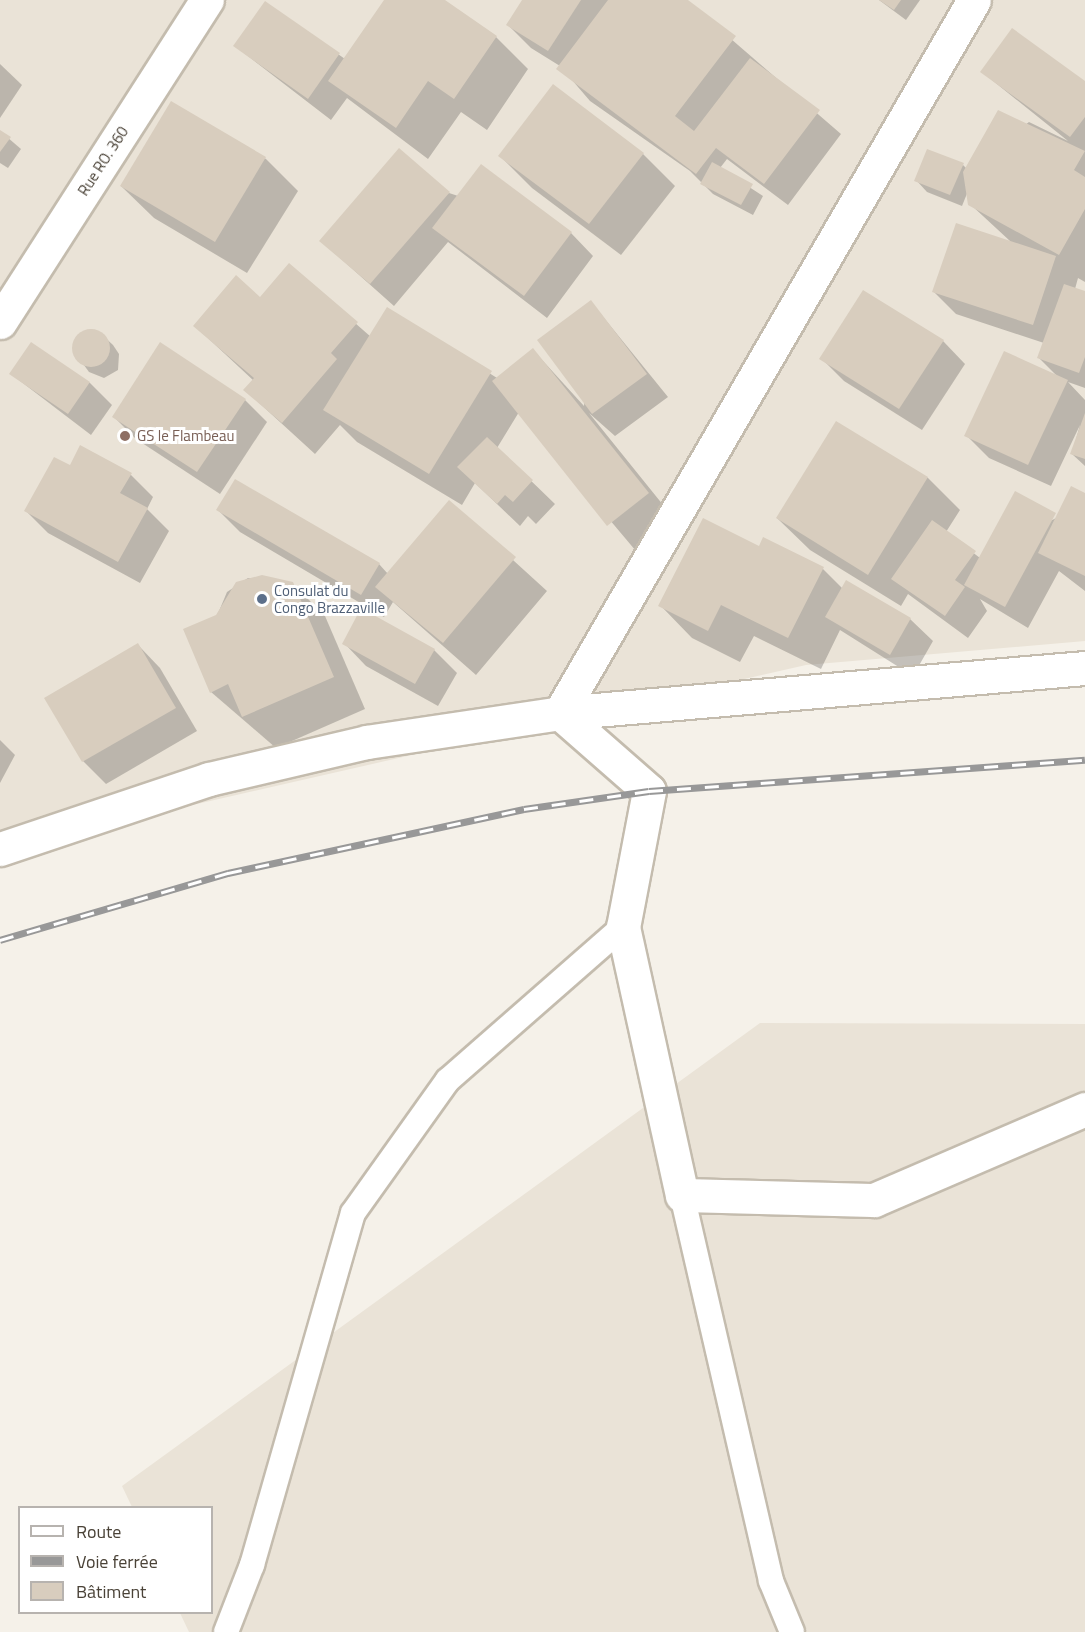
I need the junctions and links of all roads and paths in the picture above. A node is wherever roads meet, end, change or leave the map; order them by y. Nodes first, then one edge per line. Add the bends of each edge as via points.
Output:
1 (207, 0) edge
2 (974, 0) edge
3 (0, 322) edge
4 (1085, 668) edge
5 (560, 713) junction
6 (0, 849) edge
7 (623, 927) junction
8 (1085, 1109) edge
9 (682, 1195) junction
10 (226, 1632) edge
11 (792, 1632) edge

1 - 3 street, Rue RO. 360
2 - 5 street
4 - 5 street
5 - 6 street via 367,742 209,779
5 - 7 street via 649,791
7 - 9 street
7 - 10 lane via 448,1080 353,1214 252,1564
8 - 9 street via 874,1200
9 - 11 lane via 771,1581

